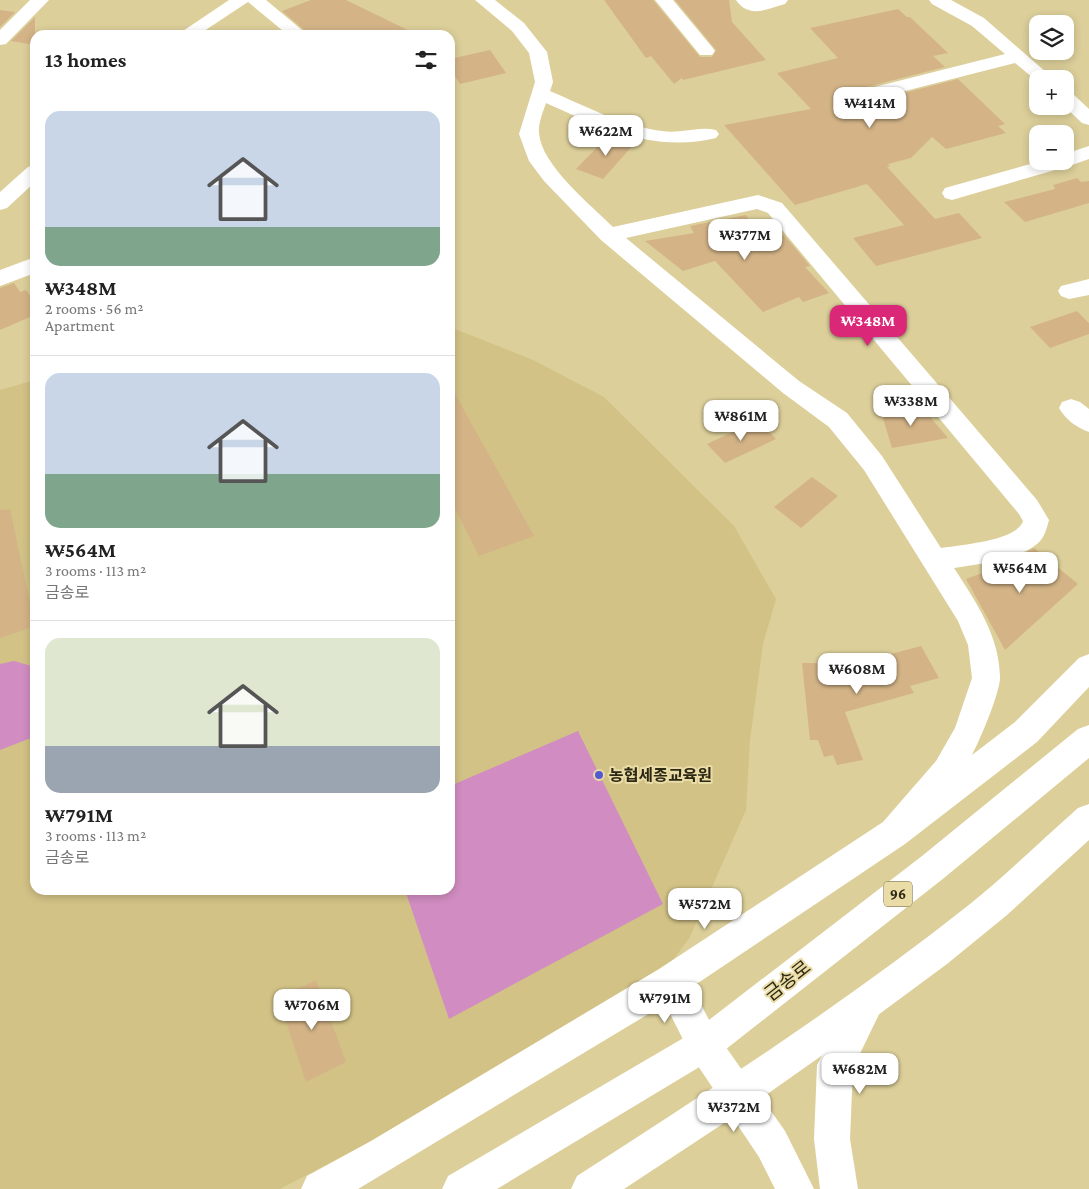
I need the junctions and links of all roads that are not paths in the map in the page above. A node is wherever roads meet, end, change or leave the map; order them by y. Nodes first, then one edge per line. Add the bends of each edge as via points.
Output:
1 (40, 0) edge
2 (241, 0) edge
3 (256, 0) edge
4 (484, 0) edge
5 (664, 0) edge
6 (745, 0) edge
7 (779, 0) edge
8 (938, 0) edge
9 (194, 30) edge
10 (293, 30) edge
11 (0, 40) edge
12 (706, 52) dead end
13 (1017, 57) junction
14 (1035, 70) edge
15 (540, 93) junction
16 (858, 97) dead end
17 (1074, 105) edge
18 (1089, 118) edge
19 (709, 134) dead end
20 (1089, 152) edge
21 (1074, 157) edge
22 (1032, 170) edge
23 (30, 176) edge
24 (952, 193) dead end
25 (0, 203) edge
26 (609, 235) junction
27 (30, 266) edge
28 (0, 279) edge
29 (933, 561) junction
30 (1089, 667) edge
31 (1089, 739) edge
32 (1089, 819) edge
33 (894, 833) junction
34 (671, 981) junction
35 (870, 999) junction
36 (704, 1045) junction
37 (738, 1094) junction
38 (320, 1189) edge
39 (461, 1189) edge
40 (590, 1189) edge
41 (795, 1189) edge
42 (839, 1189) edge

1 - 11 street
2 - 9 street
3 - 10 street
4 - 15 street via 518,27 538,52 544,82
5 - 12 street
6 - 7 street via 753,7
8 - 13 street via 978,22
13 - 14 street
13 - 16 street
15 - 19 street via 618,126 654,136 692,138
15 - 26 street via 529,134 539,161
17 - 18 street
20 - 21 street
22 - 24 street
23 - 25 street
26 - 29 street via 791,386 838,420 873,463
26 - 29 street via 758,202 775,208 1036,520 1034,530 1025,539 1007,546
27 - 28 street
29 - 33 street via 969,615 982,645 986,678 968,733 947,771
30 - 33 street via 1026,732
31 - 36 street, 금송로 / 96
32 - 35 street via 982,914
33 - 34 street
34 - 36 street
34 - 38 street via 384,1154
35 - 37 street
35 - 42 street via 835,1065 832,1139
36 - 37 street
36 - 39 street, 금송로 / 96
37 - 40 street
37 - 41 street via 772,1144

